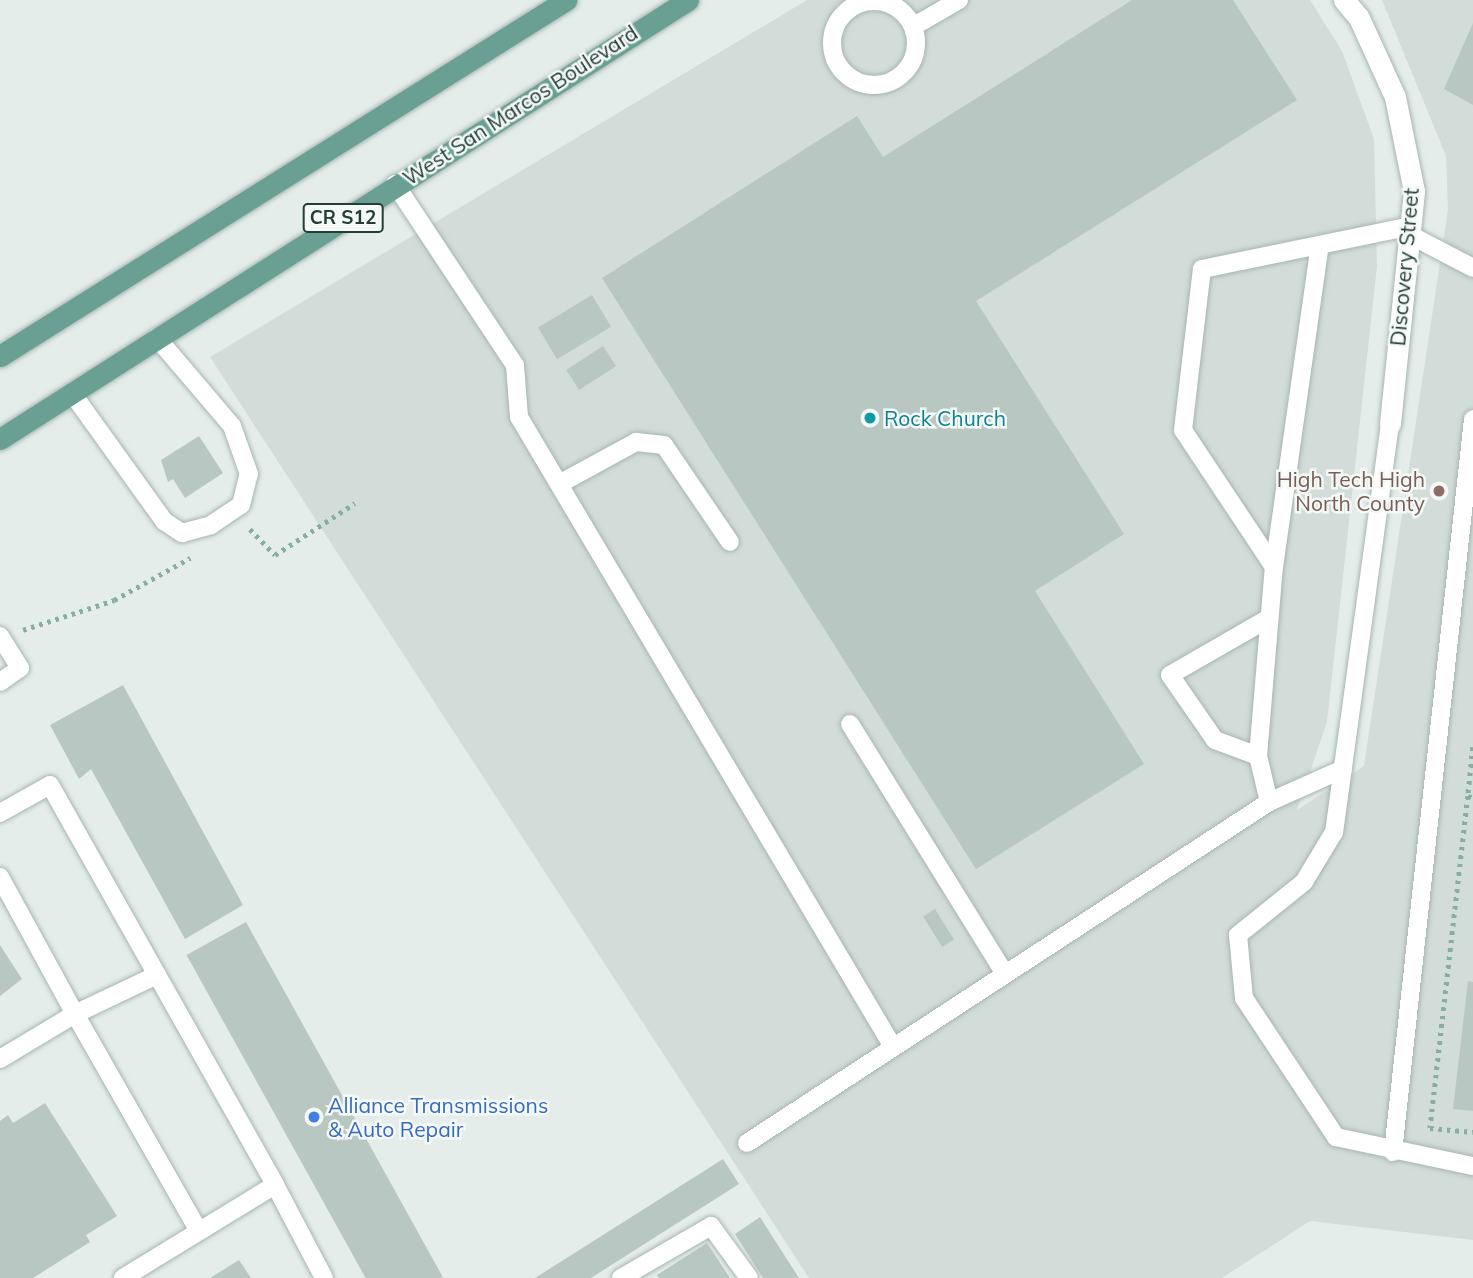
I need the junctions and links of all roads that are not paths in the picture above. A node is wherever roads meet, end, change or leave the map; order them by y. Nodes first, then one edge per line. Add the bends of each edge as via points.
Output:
1 (566, 0) edge
2 (688, 0) edge
3 (960, 0) edge
4 (1344, 0) edge
5 (914, 26) junction
6 (395, 184) junction
7 (1410, 230) junction
8 (1320, 245) junction
9 (1473, 268) edge
10 (156, 338) junction
11 (0, 356) edge
12 (72, 393) junction
13 (1473, 419) edge
14 (1390, 424) joint
15 (0, 439) edge
16 (559, 484) junction
17 (730, 542) dead end
18 (1274, 566) junction
19 (1269, 618) junction
20 (1, 639) edge
21 (0, 682) edge
22 (850, 723) dead end
23 (1258, 756) junction
24 (1343, 769) junction
25 (1269, 803) junction
26 (0, 813) edge
27 (0, 877) edge
28 (1005, 974) junction
29 (157, 975) junction
30 (75, 1014) junction
31 (893, 1047) junction
32 (0, 1059) edge
33 (747, 1143) dead end
34 (1393, 1152) junction
35 (1473, 1166) edge
36 (275, 1185) junction
37 (199, 1231) junction
38 (123, 1278) edge
39 (324, 1278) edge
40 (621, 1278) edge
41 (749, 1278) edge

1 - 11 main road, CR S12
2 - 6 main road, West San Marcos Boulevard / CR S12
3 - 5 lane
4 - 7 street, Discovery Street via 1359,18 1395,97 1415,191
5 - 5 lane via 892,4 861,3 837,22 832,37 836,63 869,86 897,80 916,56
6 - 10 main road, West San Marcos Boulevard / CR S12
6 - 16 lane via 514,365 519,417
7 - 8 lane
7 - 9 lane
7 - 14 street, Discovery Street
8 - 18 lane
8 - 18 lane via 1202,269 1183,430
10 - 12 main road, West San Marcos Boulevard / CR S12
10 - 12 lane via 232,426 249,474 241,505 211,525 182,533 164,521
12 - 15 main road, West San Marcos Boulevard / CR S12
13 - 34 lane
14 - 24 lane
16 - 17 lane via 636,442 664,445
16 - 31 lane
18 - 19 lane
19 - 23 lane
19 - 23 lane via 1171,675 1215,740
20 - 21 lane via 20,668
22 - 28 lane
23 - 25 lane
24 - 25 lane
24 - 34 lane via 1336,820 1304,882 1238,935 1244,998 1336,1137
25 - 28 lane
26 - 29 lane via 50,785
27 - 30 lane
28 - 31 lane
29 - 30 lane
29 - 36 lane
30 - 32 lane
30 - 37 lane
31 - 33 lane
34 - 35 lane
36 - 37 lane
36 - 39 lane
37 - 38 lane
40 - 41 lane via 711,1226

